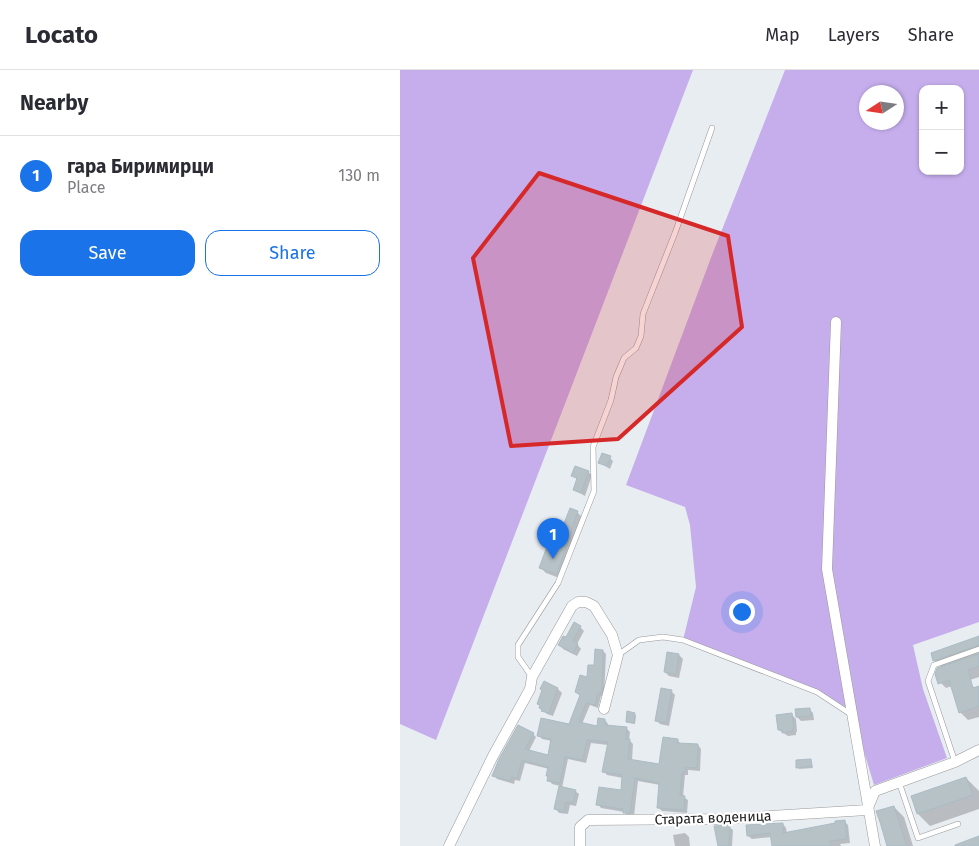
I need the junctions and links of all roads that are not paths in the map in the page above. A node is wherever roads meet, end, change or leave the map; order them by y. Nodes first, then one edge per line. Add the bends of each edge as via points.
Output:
1 (712, 128) dead end
2 (836, 322) dead end
3 (979, 650) edge
4 (618, 655) junction
5 (532, 677) junction
6 (604, 709) dead end
7 (853, 715) junction
8 (979, 750) edge
9 (955, 762) junction
10 (898, 782) junction
11 (867, 810) junction
12 (958, 824) dead end
13 (449, 846) edge
14 (580, 846) edge
15 (875, 846) edge

1 - 5 lane via 643,314 641,336 636,348 624,358 593,447 594,491 558,583 518,645 518,657
2 - 7 street via 827,569
3 - 9 lane via 934,665 928,681
4 - 5 street via 612,635 594,606 578,602 572,606
4 - 6 street
4 - 7 lane via 638,640 663,637 683,640 817,692
5 - 13 street via 530,689
7 - 11 street
8 - 9 street
9 - 10 street
10 - 11 street via 875,791
10 - 12 lane via 918,838
11 - 14 street, Старата воденица via 722,819 588,820 580,827
11 - 15 street

